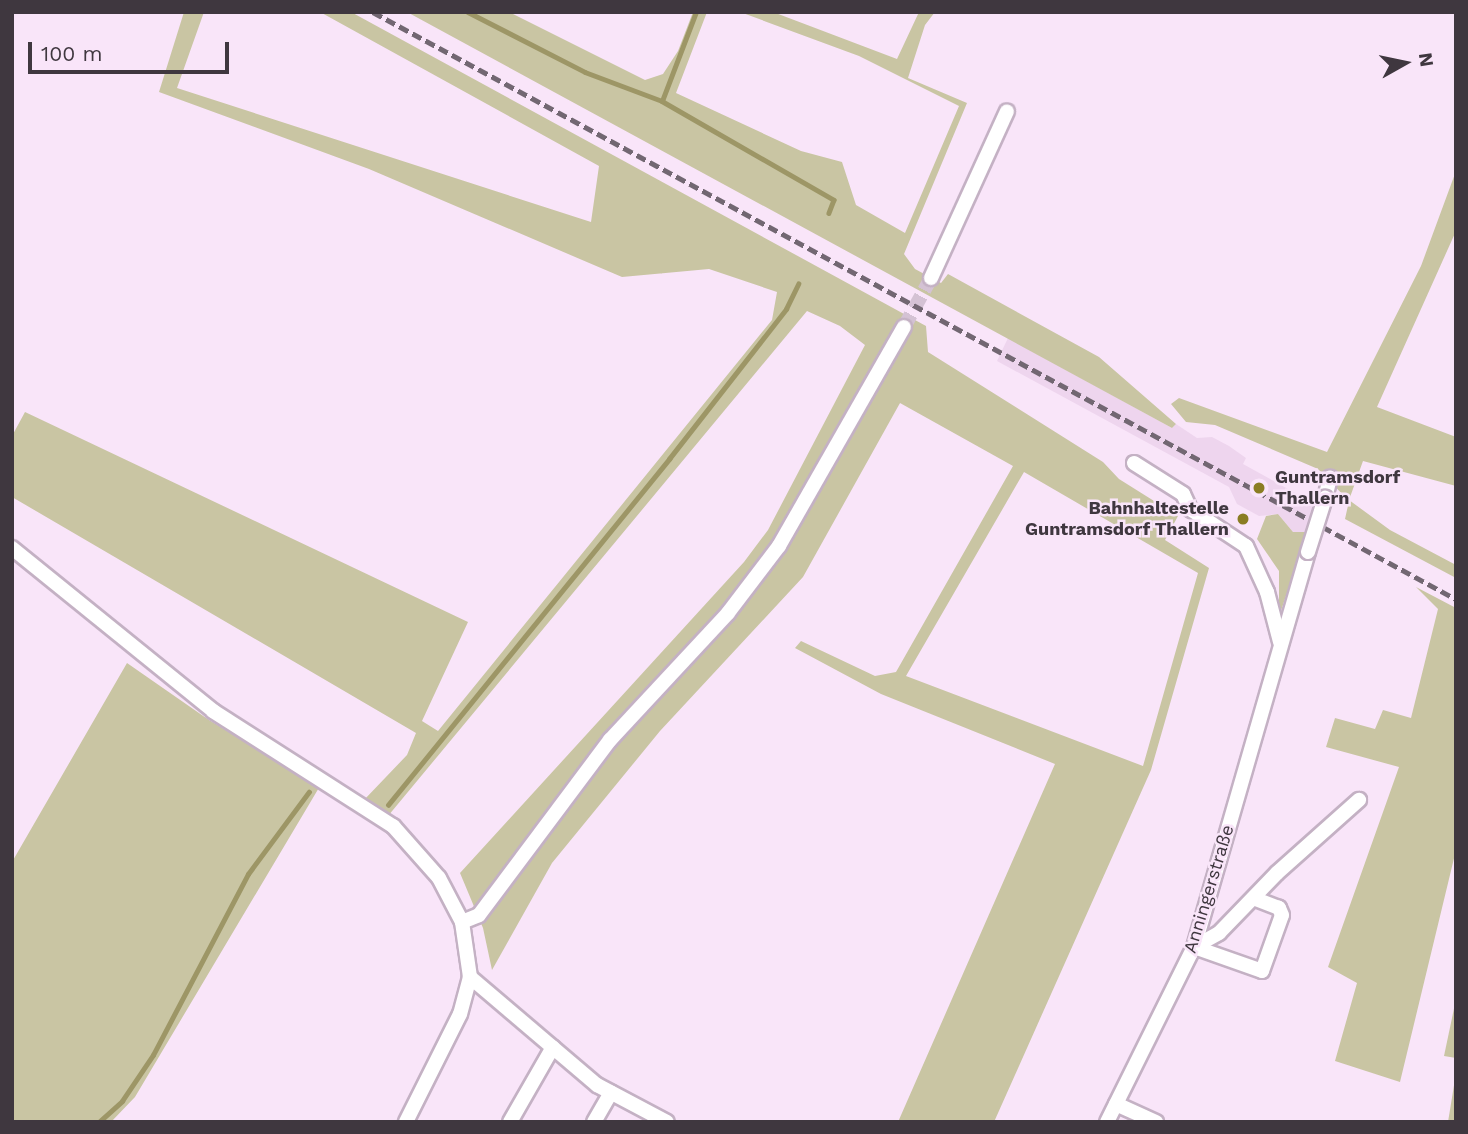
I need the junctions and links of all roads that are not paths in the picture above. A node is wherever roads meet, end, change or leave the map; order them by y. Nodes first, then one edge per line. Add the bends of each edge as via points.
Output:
1 (1007, 111) dead end
2 (932, 278) tunnel mouth
3 (904, 327) tunnel mouth
4 (1134, 463) dead end
5 (1330, 478) dead end
6 (12, 548) edge
7 (1280, 644) junction
8 (1359, 800) dead end
9 (1256, 898) junction
10 (462, 922) junction
11 (1194, 947) junction
12 (470, 976) junction
13 (553, 1047) junction
14 (611, 1092) junction
15 (1116, 1104) junction
16 (406, 1122) edge
17 (510, 1122) edge
18 (594, 1122) edge
19 (667, 1122) edge
20 (1107, 1122) edge
21 (1156, 1122) edge

1 - 2 street
3 - 10 street via 779,546 728,613 610,740 479,915
4 - 7 street via 1184,494 1190,509 1246,546 1267,593
5 - 7 street, Anningerstraße, bridge
6 - 10 street via 213,711 393,826 426,858
7 - 11 street, Anningerstraße
8 - 9 street via 1277,873
9 - 11 street via 1219,933
9 - 11 street via 1279,908 1282,915 1262,971
10 - 12 street
11 - 15 street, Anningerstraße
12 - 13 street
12 - 16 street via 460,1014
13 - 14 street
13 - 17 street
14 - 18 street
14 - 19 street
15 - 20 street, Anningerstraße
15 - 21 street

